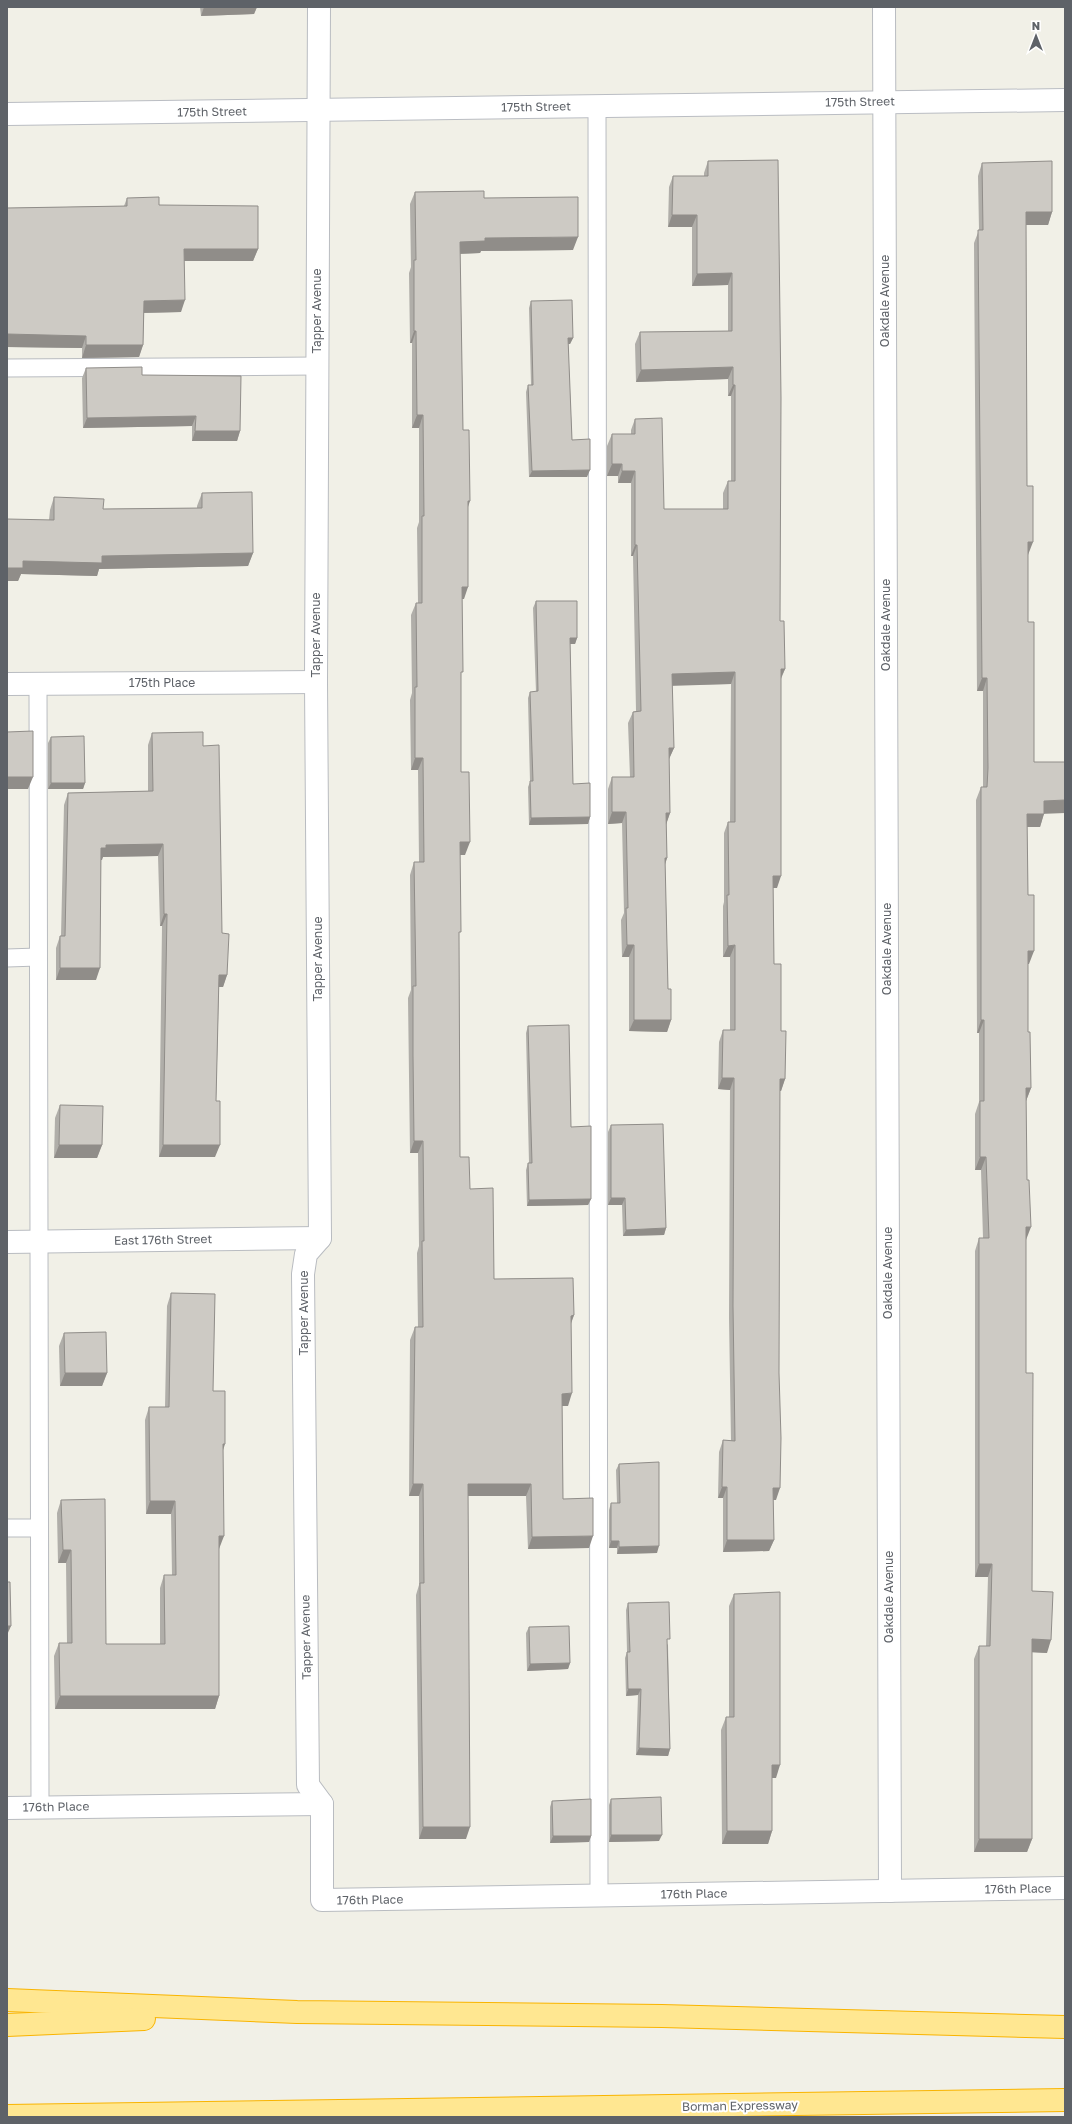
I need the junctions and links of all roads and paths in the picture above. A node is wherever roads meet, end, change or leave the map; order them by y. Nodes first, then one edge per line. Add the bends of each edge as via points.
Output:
1 (319, 7) edge
2 (884, 7) edge
3 (1065, 100) edge
4 (884, 102) junction
5 (597, 106) junction
6 (318, 110) junction
7 (7, 114) edge
8 (317, 366) junction
9 (7, 368) edge
10 (316, 682) junction
11 (7, 684) edge
12 (38, 684) junction
13 (38, 957) junction
14 (7, 958) edge
15 (320, 1238) junction
16 (7, 1242) edge
17 (38, 1242) junction
18 (7, 1528) edge
19 (39, 1528) junction
20 (322, 1804) junction
21 (7, 1808) edge
22 (40, 1808) junction
23 (1065, 1888) edge
24 (890, 1891) junction
25 (599, 1895) junction
26 (7, 2000) edge
27 (297, 2012) junction
28 (7, 2025) edge
29 (1065, 2027) edge
30 (1065, 2100) edge
31 (7, 2116) edge

1 - 6 street, Tapper Avenue
2 - 4 street, Oakdale Avenue
3 - 4 street, 175th Street
4 - 5 street, 175th Street
4 - 24 street, Oakdale Avenue
5 - 6 street, 175th Street
5 - 25 lane
6 - 7 street, 175th Street
6 - 8 street, Tapper Avenue
8 - 9 lane
8 - 10 street, Tapper Avenue
10 - 12 street, 175th Place
10 - 15 street, Tapper Avenue
11 - 12 street, 175th Place
12 - 13 lane
13 - 14 lane
13 - 17 lane
15 - 17 street, East 176th Street
15 - 20 street, Tapper Avenue via 306,1254 303,1274 308,1785
16 - 17 street, East 176th Street
17 - 19 lane
18 - 19 lane
19 - 22 lane
20 - 22 street, 176th Place
20 - 25 street, 176th Place via 322,1900
21 - 22 street, 176th Place
23 - 24 street, 176th Place
24 - 25 street, 176th Place
26 - 27 highway
27 - 28 highway
27 - 29 highway via 662,2016
30 - 31 highway, Borman Expressway

